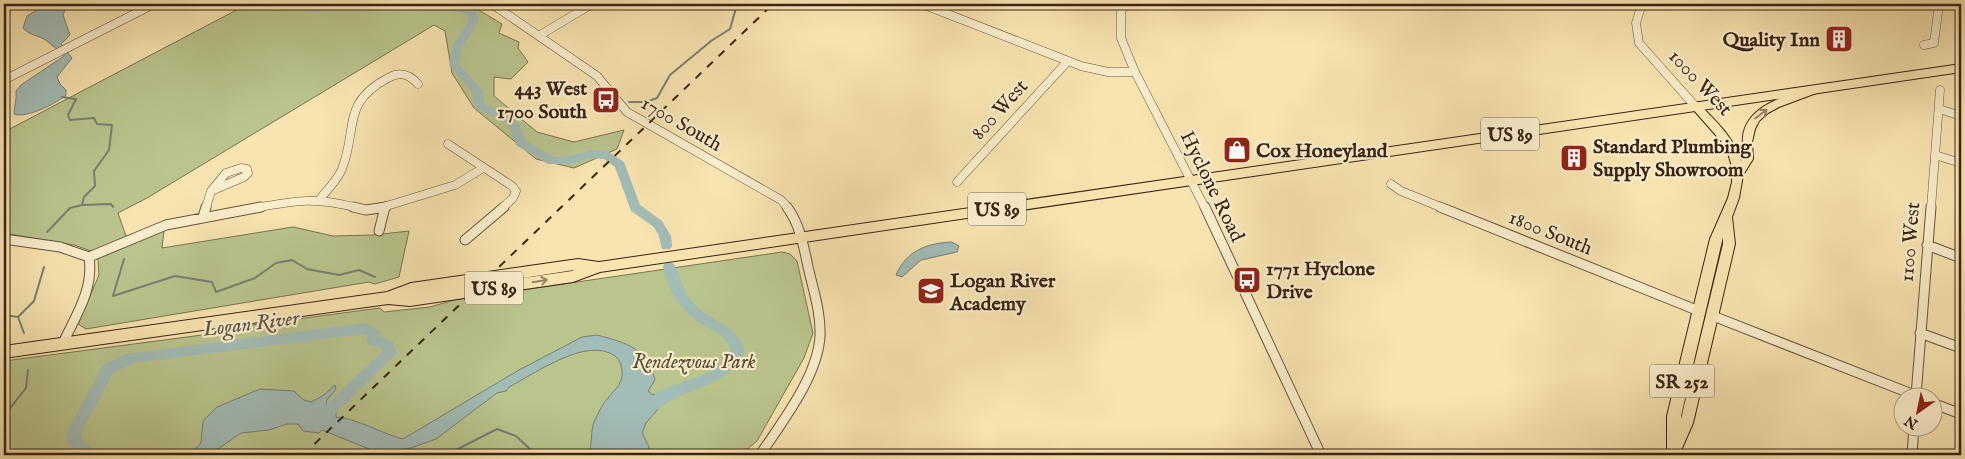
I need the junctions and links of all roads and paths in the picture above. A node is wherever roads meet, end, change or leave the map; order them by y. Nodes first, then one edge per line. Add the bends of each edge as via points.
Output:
1 (154, 4) edge
2 (492, 4) edge
3 (592, 4) edge
4 (922, 4) edge
5 (1125, 4) edge
6 (1642, 4) edge
7 (1939, 4) edge
8 (540, 35) junction
9 (71, 45) joint
10 (1924, 45) dead end
11 (52, 56) joint
12 (1068, 61) junction
13 (1961, 68) edge
14 (1135, 72) junction
15 (4, 80) edge
16 (418, 84) dead end
17 (1817, 89) junction
18 (1940, 90) dead end
19 (1696, 107) junction
20 (1939, 109) junction
21 (1961, 116) edge
22 (448, 144) dead end
23 (1935, 155) junction
24 (1961, 163) edge
25 (483, 168) junction
26 (1739, 172) junction
27 (223, 175) junction
28 (1192, 180) junction
29 (233, 182) junction
30 (957, 182) dead end
31 (1391, 184) dead end
32 (211, 191) junction
33 (320, 200) junction
34 (385, 207) junction
35 (202, 217) junction
36 (1727, 217) junction
37 (379, 231) dead end
38 (1720, 231) junction
39 (802, 237) junction
40 (4, 239) edge
41 (465, 240) dead end
42 (1927, 246) junction
43 (89, 257) junction
44 (1961, 258) edge
45 (1699, 310) junction
46 (1712, 316) junction
47 (1920, 333) junction
48 (63, 343) junction
49 (1961, 348) edge
50 (4, 352) edge
51 (1917, 386) edge
52 (1892, 387) edge
53 (1942, 407) edge
54 (1961, 414) edge
55 (1683, 432) junction
56 (1913, 436) edge
57 (764, 454) edge
58 (1674, 454) edge
59 (1321, 455) edge
60 (1912, 455) edge

1 - 9 street
2 - 8 street, 1700 South
3 - 8 street
4 - 12 street
5 - 14 street, Hyclone Road via 1121,12 1121,38
6 - 19 street, 1000 West via 1635,31 1639,43
7 - 10 street via 1934,43
8 - 39 street, 1700 South via 596,76 627,112 781,200 790,208
9 - 11 street
11 - 15 street
12 - 14 street via 1098,72
12 - 30 street, 800 West
13 - 17 highway, US 89
14 - 28 street, Hyclone Road
16 - 33 street via 412,77 395,75 365,92 357,101 344,164
17 - 19 highway, US 89
26 -> 17 main road via 1748,159 1745,143 1752,122 1762,112
18 - 20 street, 1100 West
19 - 26 main road, 1000 West via 1730,144
19 - 28 highway, US 89
20 - 21 street
20 - 23 street, 1100 West
22 - 25 street
23 - 24 street
23 - 42 street, 1100 West
25 - 34 street via 454,185
25 - 41 street via 516,191 513,198 480,230
26 - 36 main road, SR 252
27 - 29 street
27 - 29 street via 240,166 247,169 244,177
27 - 32 street
28 - 39 highway, US 89
28 - 59 street, Hyclone Road
29 - 32 street
31 - 45 street, 1800 South via 1401,191
32 - 35 street
33 - 34 street via 366,210
33 - 35 street via 301,199
34 - 37 street
35 - 43 street via 166,225
36 - 38 main road, SR 252
36 - 46 main road, SR 252 via 1728,244
38 - 45 main road, SR 252
38 - 46 main road, SR 252 via 1722,249 1709,313
39 - 48 highway, US 89 via 599,267 574,276 410,300 388,298
39 - 57 street, 1700 South via 820,337 812,365
40 - 43 street via 60,247
42 - 44 street
42 - 47 street, 1100 West
43 - 48 street via 93,270 90,282
45 - 55 main road, SR 252 via 1706,319 1681,423
45 - 58 main road, SR 252 via 1674,416
46 - 52 street
46 - 55 main road, SR 252
47 - 49 street
47 - 51 street, 1100 West
48 - 50 highway, US 89
53 - 54 street
55 - 58 main road, SR 252
56 - 60 street

